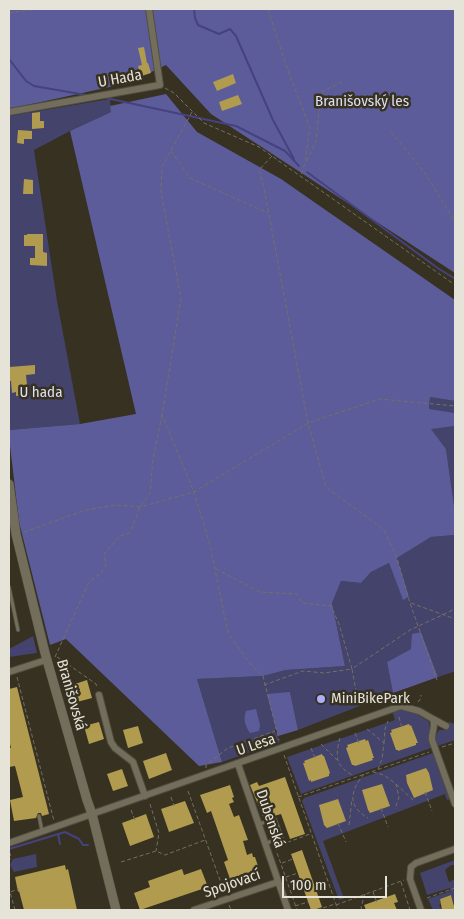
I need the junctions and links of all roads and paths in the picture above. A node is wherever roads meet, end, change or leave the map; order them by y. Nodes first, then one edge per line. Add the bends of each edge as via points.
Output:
1 (36, 9) edge
2 (149, 9) edge
3 (268, 9) edge
4 (9, 13) edge
5 (342, 82) dead end
6 (160, 85) junction
7 (9, 112) edge
8 (192, 112) junction
9 (391, 132) dead end
10 (171, 150) junction
11 (272, 156) junction
12 (305, 163) junction
13 (300, 176) junction
14 (269, 214) junction
15 (455, 222) edge
16 (455, 285) edge
17 (455, 406) edge
18 (162, 415) junction
19 (308, 423) junction
20 (9, 484) edge
21 (194, 492) junction
22 (140, 507) junction
23 (10, 511) edge
24 (16, 534) junction
25 (215, 569) junction
26 (9, 586) edge
27 (410, 603) junction
28 (455, 609) edge
29 (444, 615) junction
30 (455, 619) edge
31 (419, 627) junction
32 (18, 630) dead end
33 (46, 660) junction
34 (352, 669) junction
35 (12, 671) edge
36 (438, 680) dead end
37 (264, 685) junction
38 (99, 695) joint
39 (421, 695) dead end
40 (418, 702) dead end
41 (359, 707) dead end
42 (398, 718) dead end
43 (433, 719) junction
44 (388, 721) dead end
45 (446, 726) dead end
46 (367, 728) dead end
47 (402, 728) dead end
48 (276, 731) junction
49 (355, 732) dead end
50 (340, 738) dead end
51 (359, 743) dead end
52 (384, 743) junction
53 (455, 743) edge
54 (280, 744) dead end
55 (320, 744) dead end
56 (312, 748) dead end
57 (438, 748) dead end
58 (432, 751) dead end
59 (283, 752) dead end
60 (315, 758) dead end
61 (337, 761) junction
62 (238, 764) junction
63 (378, 769) junction
64 (371, 772) junction
65 (364, 774) junction
66 (207, 775) junction
67 (355, 777) junction
68 (396, 784) junction
69 (188, 791) dead end
70 (425, 792) dead end
71 (145, 796) junction
72 (170, 797) dead end
73 (298, 797) junction
74 (352, 798) junction
75 (414, 801) dead end
76 (150, 804) dead end
77 (455, 804) edge
78 (174, 806) dead end
79 (381, 808) dead end
80 (395, 808) dead end
81 (131, 810) dead end
82 (432, 811) dead end
83 (92, 814) junction
84 (39, 816) dead end
85 (368, 818) dead end
86 (135, 820) dead end
87 (338, 822) dead end
88 (258, 825) junction
89 (349, 825) dead end
90 (56, 827) junction
91 (388, 827) dead end
92 (42, 832) junction
93 (310, 834) junction
94 (206, 840) junction
95 (346, 842) dead end
96 (9, 843) edge
97 (265, 844) junction
98 (455, 849) edge
99 (9, 850) edge
100 (156, 850) junction
101 (293, 859) dead end
102 (9, 862) edge
103 (121, 862) dead end
104 (281, 863) junction
105 (298, 873) dead end
106 (286, 878) junction
107 (410, 878) junction
108 (278, 882) junction
109 (401, 882) junction
110 (9, 886) edge
111 (303, 888) dead end
112 (455, 888) edge
113 (18, 889) dead end
114 (10, 892) junction
115 (291, 892) junction
116 (373, 892) junction
117 (365, 894) junction
118 (226, 896) dead end
119 (427, 898) dead end
120 (308, 902) dead end
121 (377, 903) dead end
122 (335, 904) junction
123 (296, 906) junction
124 (15, 910) edge
125 (116, 910) edge
126 (194, 910) edge
127 (288, 910) edge
128 (297, 910) edge
129 (317, 910) edge
130 (338, 910) edge
131 (362, 910) edge
132 (410, 910) edge
133 (421, 910) edge

1 - 4 path
2 - 6 street, U Hada
3 - 12 path via 310,128
5 - 12 path via 321,92 316,141
6 - 7 street, U Hada
6 - 8 path via 174,93
8 - 10 path
8 - 11 path via 204,124 260,147
9 - 15 path via 425,172
10 - 14 path via 190,178
10 - 18 path via 162,167 161,192 181,298
11 - 13 path
11 - 14 path via 259,170
12 - 13 path
13 - 16 path
14 - 19 path
17 - 19 path via 380,399
18 - 21 path
18 - 22 path via 150,493
19 - 21 path
19 - 27 path via 326,487 384,530 397,558
20 - 23 street, Branišovská
21 - 22 path
21 - 25 path
22 - 24 path via 116,505 86,510
22 - 38 path via 130,533 120,536 104,554 106,566 89,582 55,657 96,684
23 - 24 street, Branišovská
24 - 33 street, Branišovská
25 - 34 path via 260,592 296,594 302,603 331,606
25 - 37 path via 228,633 262,676
26 - 32 lane
27 - 29 path
27 - 31 path
28 - 29 path
29 - 30 path
29 - 31 path
31 - 34 path
31 - 36 path
33 - 35 street
33 - 83 street, Branišovská
34 - 37 path via 303,672
34 - 41 path
35 - 90 path
37 - 48 path
38 - 71 street via 111,742 133,762
39 - 40 path
42 - 47 path
43 - 45 street
43 - 62 street, U Lesa via 401,706
43 - 77 street via 432,740
44 - 52 path
46 - 52 path
48 - 54 path
48 - 66 path via 228,748 206,764
49 - 51 path
50 - 61 path
52 - 63 path
53 - 57 path
55 - 61 path
56 - 60 path
58 - 63 path
59 - 73 path
61 - 67 path
62 - 66 street, U Lesa
62 - 88 street, Dubenská
63 - 64 path
64 - 65 path
64 - 68 path via 384,775
65 - 67 path
65 - 74 path
66 - 71 street, U Lesa
67 - 73 path
68 - 75 path
68 - 80 path via 398,797
69 - 94 path
70 - 82 path
71 - 83 street, U Lesa
72 - 78 path
73 - 93 path
74 - 85 path via 361,814
74 - 89 path
76 - 100 path via 159,833
79 - 91 path
81 - 86 path
83 - 90 street, U Lesa
83 - 125 street, Branišovská
84 - 92 lane
87 - 95 path
88 - 97 street, Dubenská
88 - 97 lane via 275,819 282,838
90 - 92 street, U Lesa
92 - 96 street, U Lesa
93 - 104 path via 275,846
93 - 122 path
94 - 100 path via 165,855
94 - 118 path
97 - 108 street, Dubenská
98 - 107 street via 416,863 411,867
99 - 102 path
100 - 103 path
101 - 104 path
104 - 106 path
105 - 106 path
106 - 115 path
107 - 109 path
107 - 133 street
108 - 126 street, Spojovací
108 - 127 street, Dubenská
109 - 116 path
109 - 132 path
110 - 114 path
111 - 115 path
112 - 119 path
113 - 114 path
114 - 124 path
115 - 123 path
116 - 117 path
116 - 121 path
117 - 122 path
117 - 131 path
120 - 123 path
122 - 129 path
122 - 130 path
123 - 128 path

